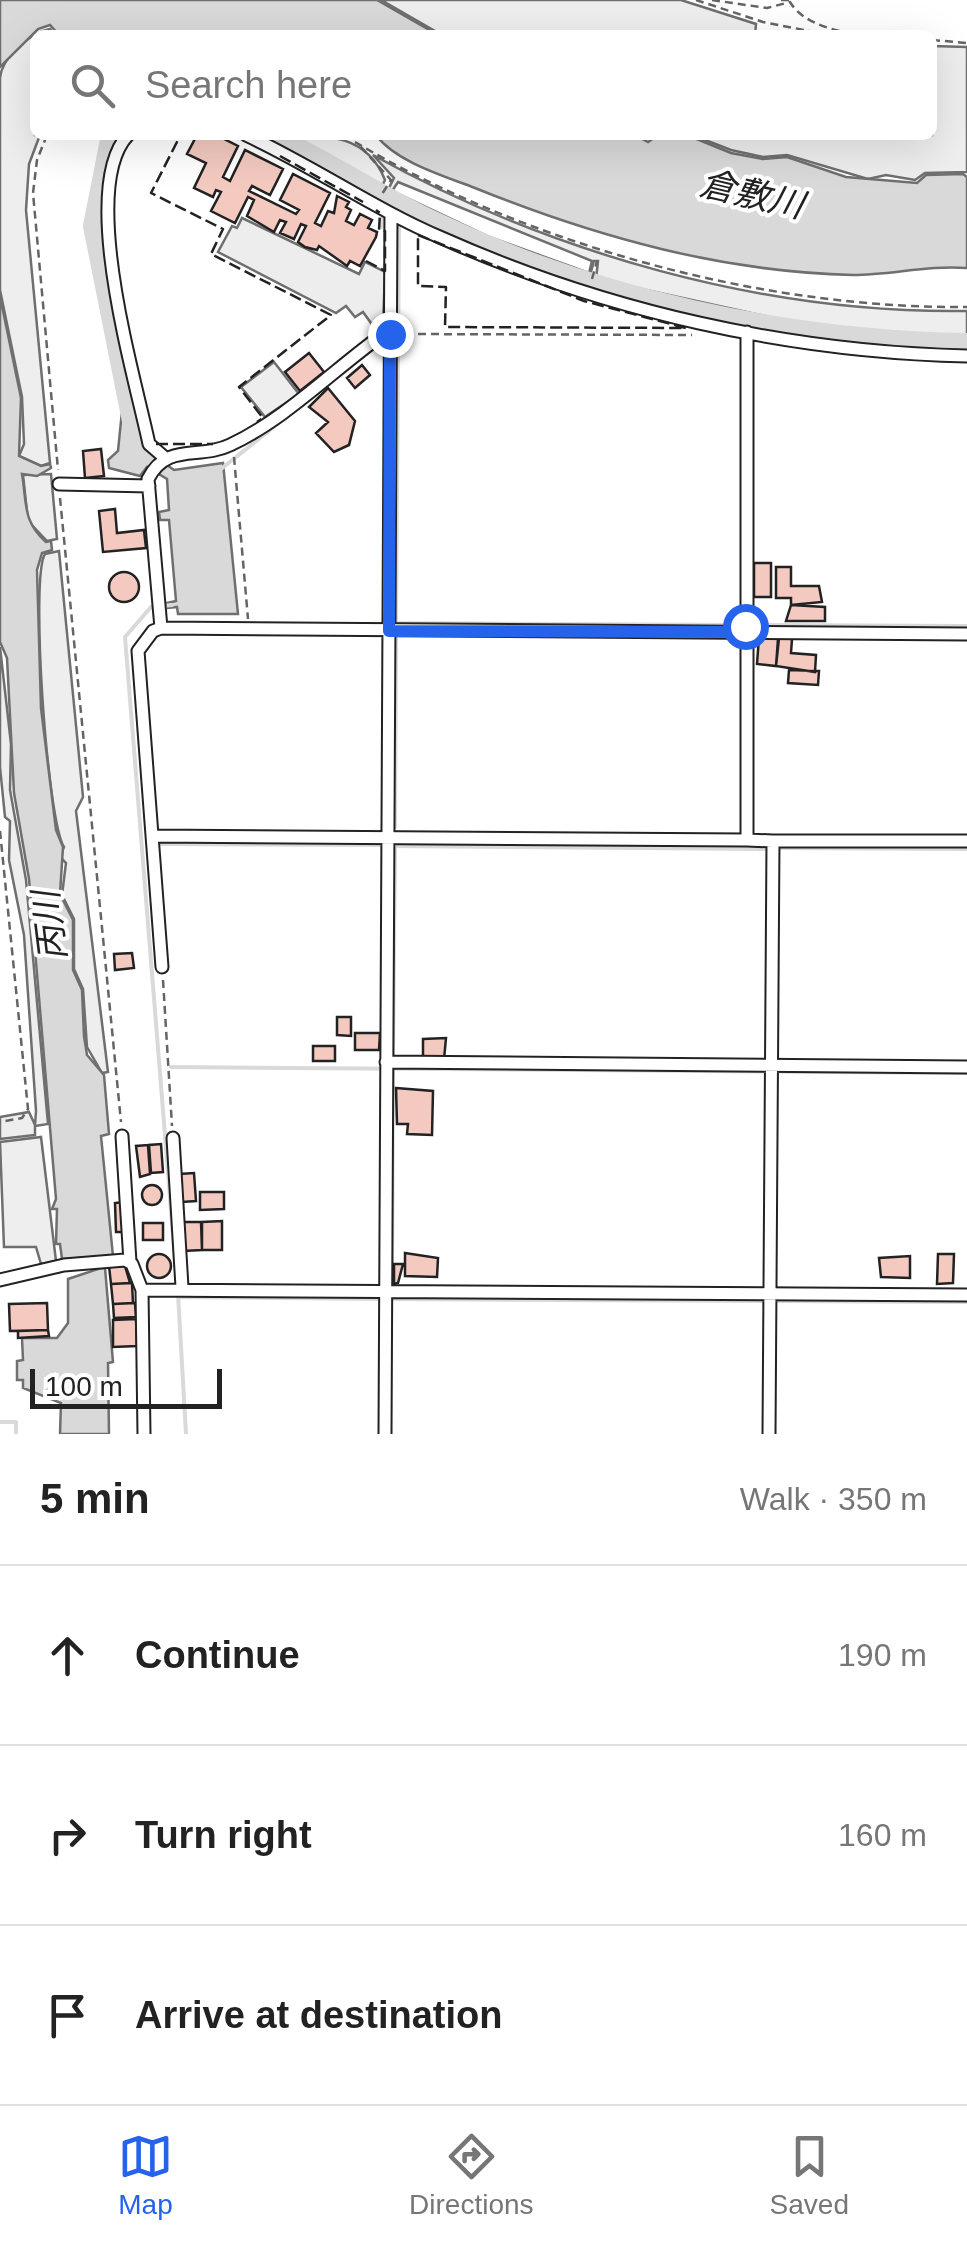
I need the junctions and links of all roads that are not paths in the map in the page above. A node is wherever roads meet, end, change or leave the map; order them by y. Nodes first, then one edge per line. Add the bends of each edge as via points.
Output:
1 (125, 140) edge
2 (256, 140) edge
3 (391, 214) junction
4 (396, 332) junction
5 (747, 332) junction
6 (967, 356) edge
7 (162, 459) junction
8 (59, 484) road end
9 (149, 486) junction
10 (745, 627) junction
11 (161, 628) junction
12 (389, 631) junction
13 (967, 634) edge
14 (747, 840) junction
15 (152, 841) junction
16 (967, 841) edge
17 (388, 843) junction
18 (773, 846) junction
19 (162, 967) road end
20 (389, 1065) junction
21 (967, 1066) edge
22 (772, 1070) junction
23 (122, 1136) road end
24 (173, 1138) road end
25 (130, 1262) junction
26 (0, 1280) edge
27 (178, 1287) junction
28 (142, 1290) junction
29 (384, 1290) junction
30 (770, 1292) junction
31 (967, 1294) edge
32 (144, 1434) edge
33 (385, 1434) edge
34 (768, 1434) edge

1 - 7 street via 115,159 107,234 149,444
2 - 3 street
3 - 4 street
3 - 5 street via 561,286
4 - 7 street via 232,444
4 - 12 street
5 - 6 street via 864,350
5 - 10 street
7 - 9 street
8 - 9 street
9 - 11 street
10 - 12 street
10 - 13 street
10 - 14 street
11 - 12 street
11 - 15 street via 138,651
12 - 17 street
14 - 17 street
14 - 18 street
15 - 17 street
15 - 19 street
16 - 18 street
17 - 20 street
18 - 22 street
20 - 22 street
20 - 29 street
21 - 22 street
22 - 30 street
23 - 25 street
24 - 27 street
25 - 26 street via 64,1265
25 - 28 street
27 - 28 street
27 - 29 street
28 - 32 street
29 - 30 street
29 - 33 street
30 - 31 street
30 - 34 street

